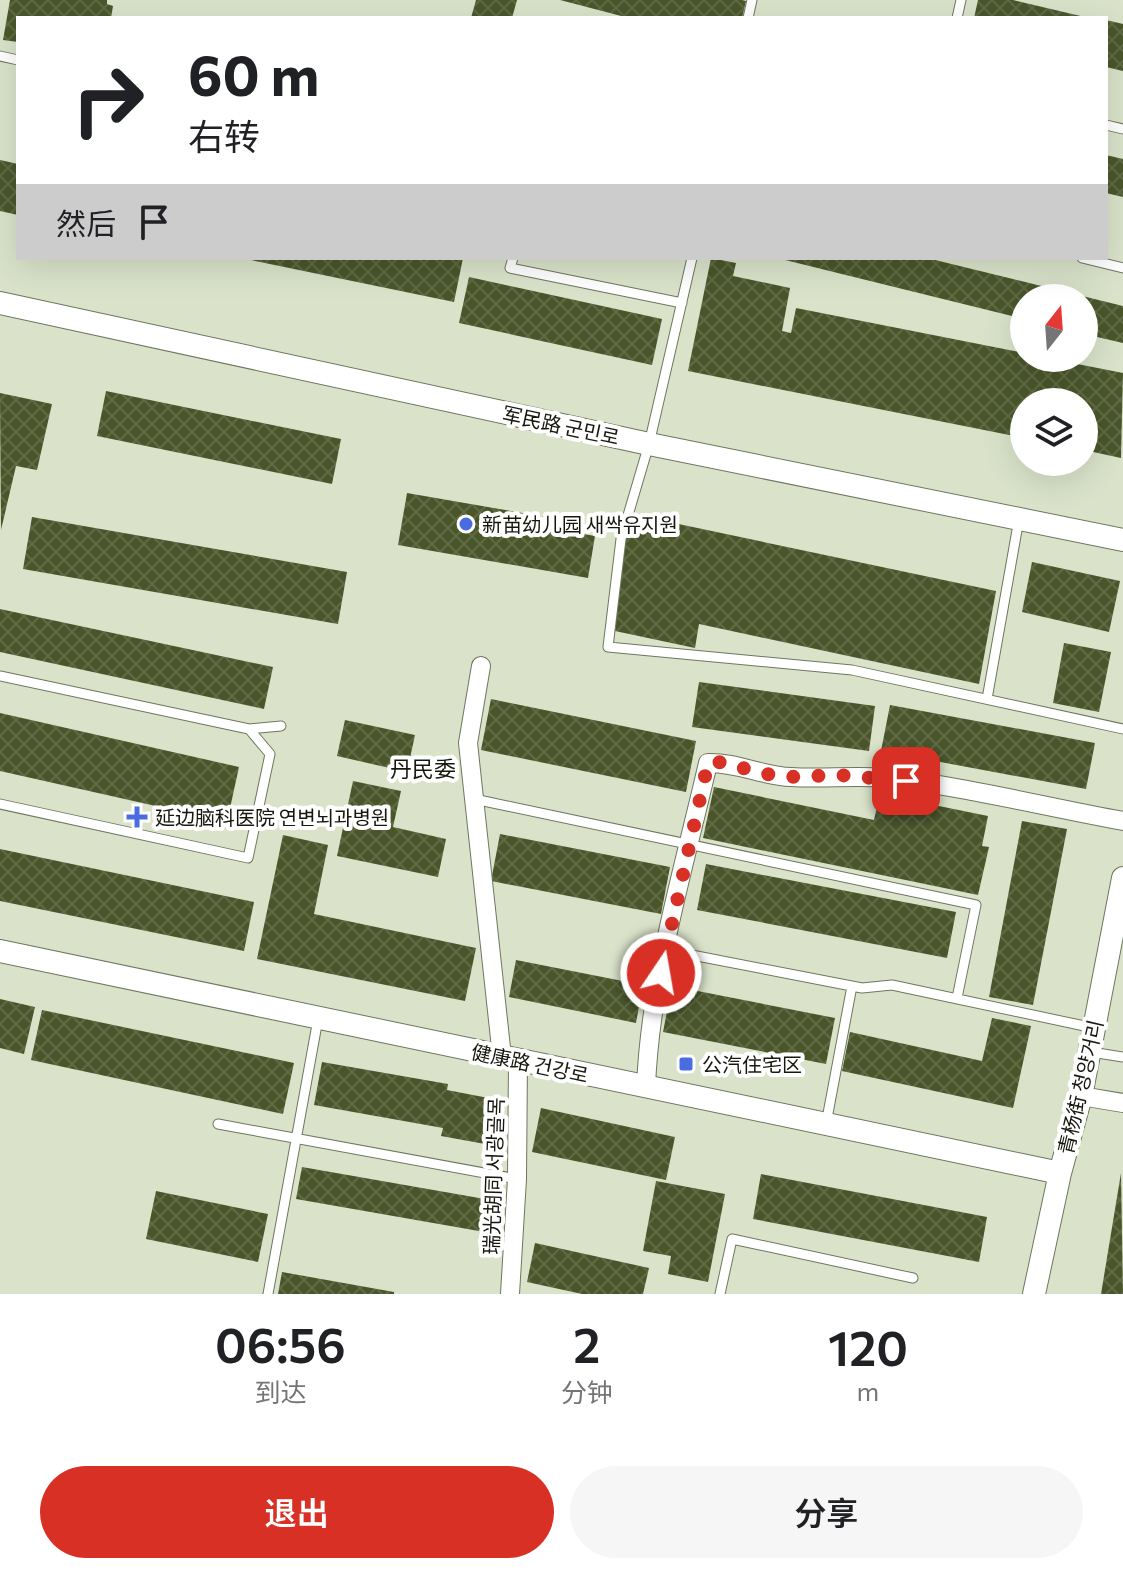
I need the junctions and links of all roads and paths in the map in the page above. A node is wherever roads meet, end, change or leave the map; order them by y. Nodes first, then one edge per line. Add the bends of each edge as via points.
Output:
1 (512, 260) edge
2 (692, 260) edge
3 (1090, 260) edge
4 (1123, 268) edge
5 (0, 303) edge
6 (682, 303) junction
7 (649, 444) junction
8 (1019, 519) junction
9 (1123, 540) edge
10 (481, 666) dead end
11 (0, 676) edge
12 (987, 699) junction
13 (281, 726) dead end
14 (249, 729) junction
15 (1123, 729) edge
16 (474, 799) junction
17 (0, 804) edge
18 (1123, 821) edge
19 (689, 846) junction
20 (1123, 878) edge
21 (666, 950) junction
22 (0, 951) edge
23 (852, 986) junction
24 (957, 998) junction
25 (318, 1019) junction
26 (1094, 1028) junction
27 (1090, 1051) junction
28 (1123, 1057) edge
29 (510, 1058) junction
30 (646, 1087) junction
31 (1081, 1096) junction
32 (1123, 1103) edge
33 (218, 1124) dead end
34 (826, 1125) junction
35 (295, 1140) junction
36 (1060, 1173) junction
37 (517, 1179) junction
38 (913, 1278) dead end
39 (268, 1294) edge
40 (510, 1294) edge
41 (720, 1294) edge
42 (1034, 1294) edge

1 - 6 lane via 510,268
2 - 6 lane
3 - 4 lane
5 - 7 street, 军民路 군민로
6 - 7 lane
7 - 8 street, 军民路 군민로
7 - 12 lane via 621,539 608,647 852,670
8 - 9 street, 军民路 군민로
8 - 12 lane
10 - 16 street, 瑞光胡同 서광골목 via 468,743
11 - 14 lane
12 - 15 lane
13 - 14 lane
14 - 17 lane via 270,754 248,858
16 - 19 lane
16 - 29 street, 瑞光胡同 서광골목
18 - 19 street via 925,783 839,775 790,777 723,762 708,763
19 - 21 street
19 - 24 lane via 976,905
20 - 26 street, 青杨街 청양거리
21 - 23 lane
21 - 30 street via 647,1045
22 - 25 street, 健康路 건강로
23 - 24 lane via 892,985
23 - 34 lane
24 - 26 lane
25 - 29 street, 健康路 건강로
25 - 35 lane
26 - 27 street, 青杨街 청양거리
27 - 28 lane
27 - 31 street, 青杨街 청양거리
29 - 30 street, 健康路 건강로
29 - 37 street, 瑞光胡同 서광골목
30 - 34 street, 健康路 건강로
31 - 32 street
31 - 36 street, 青杨街 청양거리
33 - 35 lane
34 - 36 street, 健康路 건강로
35 - 37 lane
35 - 39 lane
36 - 42 street, 青杨街 청양거리
37 - 40 street, 瑞光胡同 서광골목
38 - 41 lane via 732,1239

